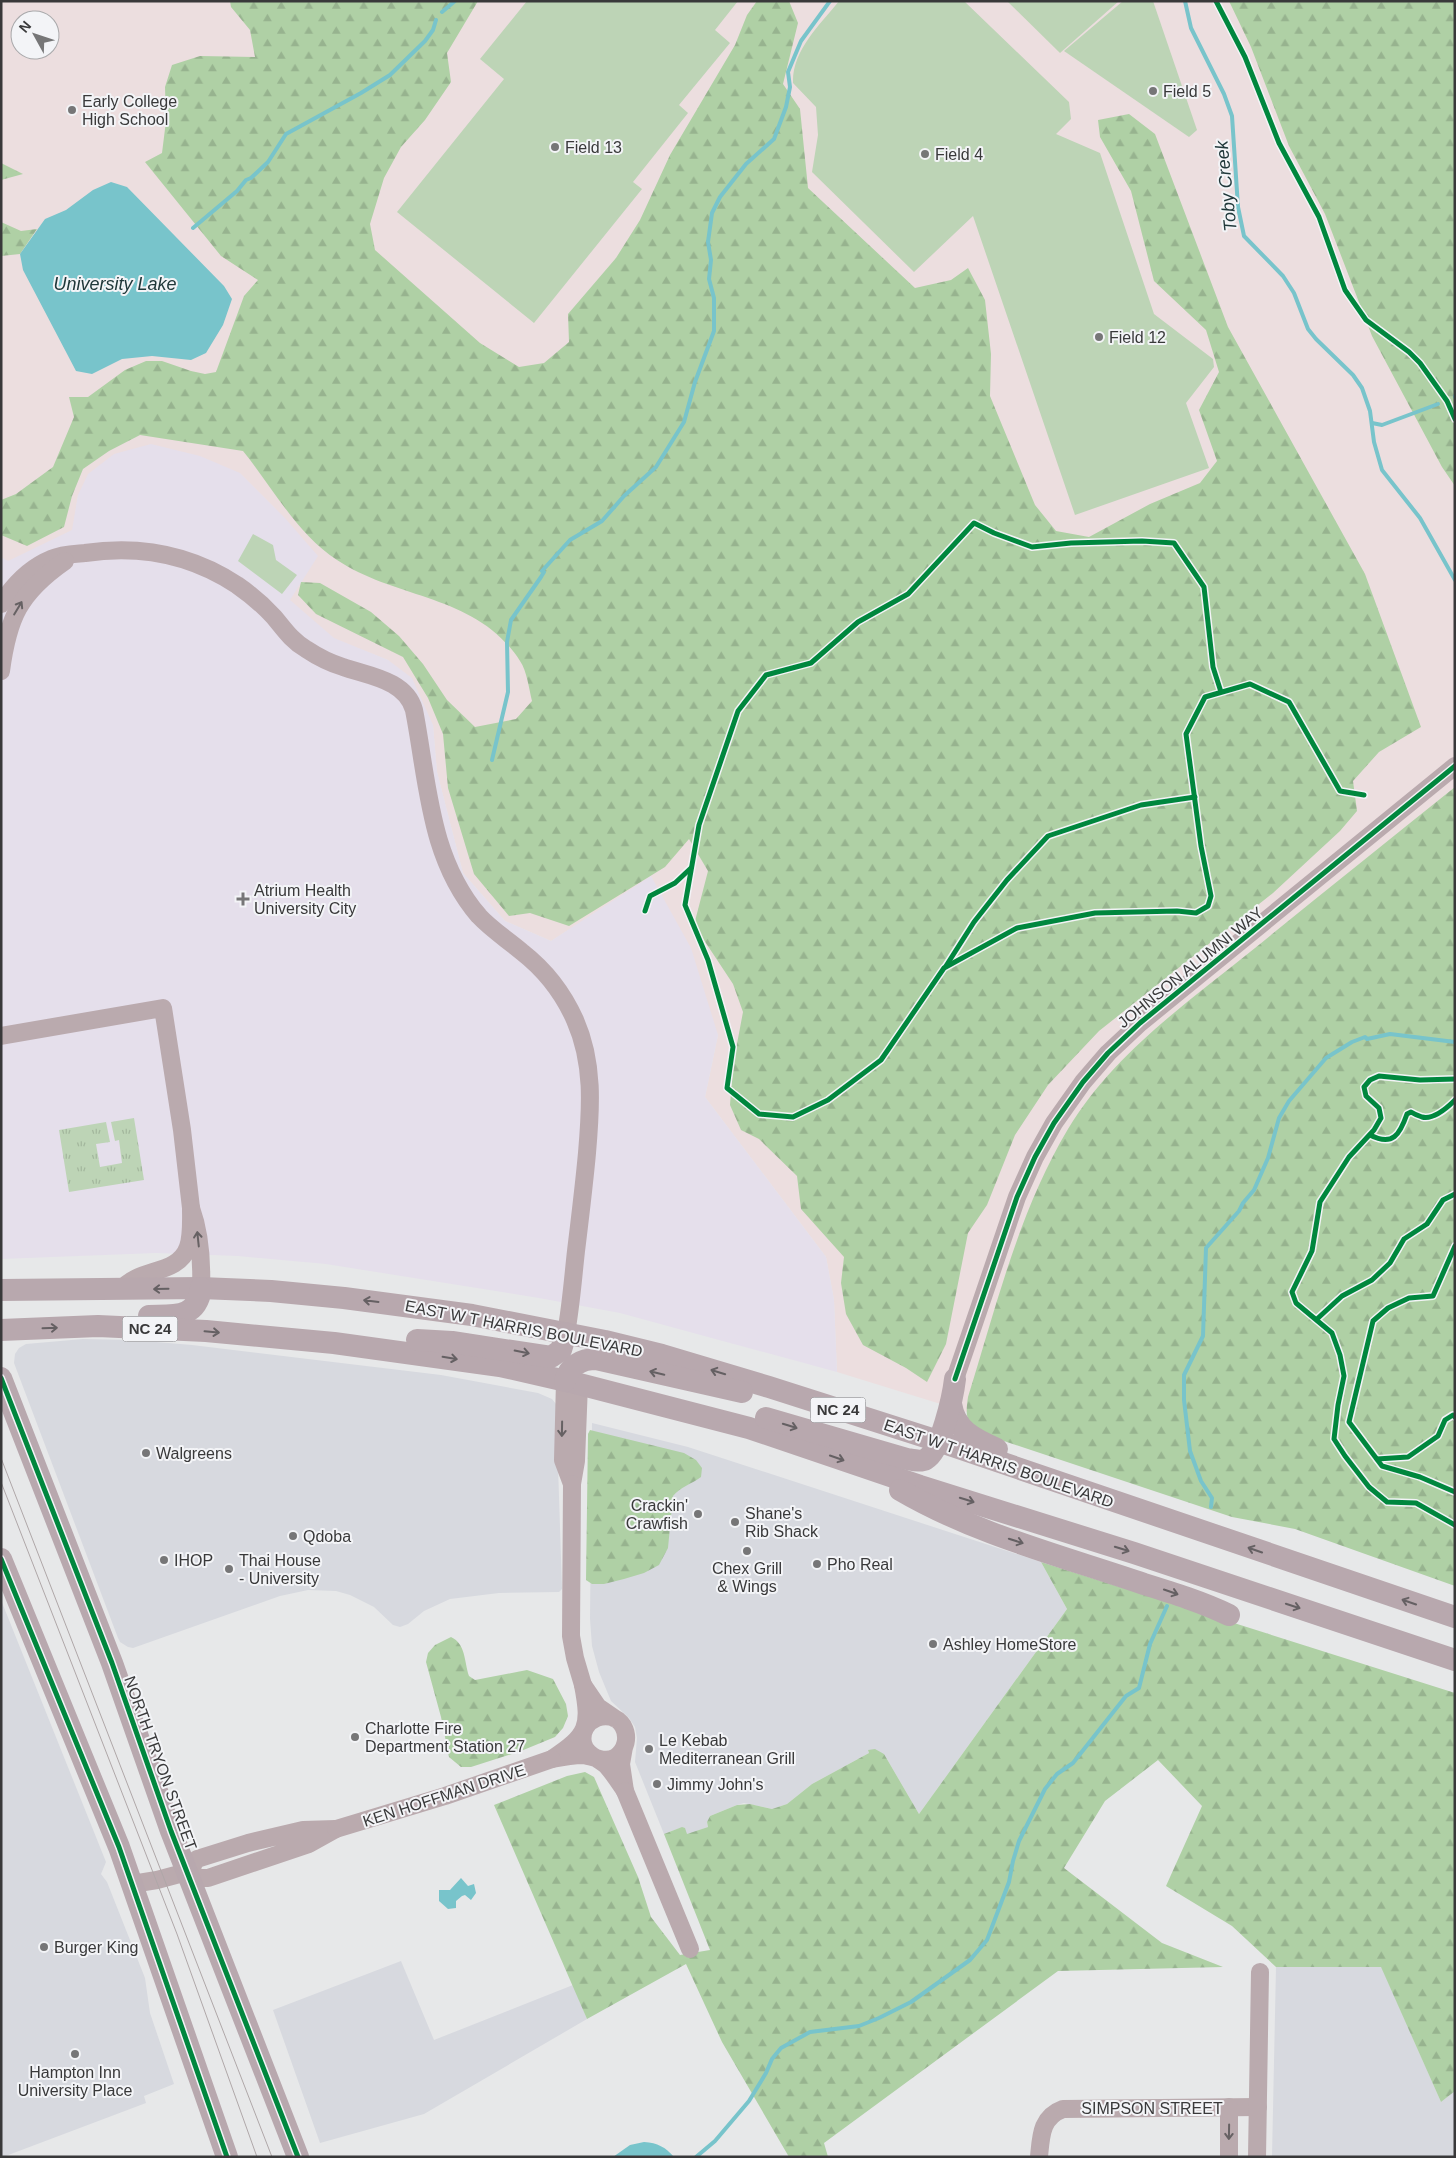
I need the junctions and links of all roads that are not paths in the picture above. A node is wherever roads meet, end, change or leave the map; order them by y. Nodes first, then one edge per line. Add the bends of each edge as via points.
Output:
1 (78, 554) junction
2 (1, 604) edge
3 (1, 672) edge
4 (1455, 766) edge
5 (1, 1036) edge
6 (191, 1208) junction
7 (201, 1288) junction
8 (1, 1290) edge
9 (121, 1290) junction
10 (98, 1326) junction
11 (1, 1330) edge
12 (566, 1333) junction
13 (334, 1342) junction
14 (1, 1378) edge
15 (955, 1379) junction
16 (572, 1382) junction
17 (606, 1391) junction
18 (808, 1400) junction
19 (951, 1404) junction
20 (910, 1433) junction
21 (938, 1442) junction
22 (863, 1467) junction
23 (1054, 1482) junction
24 (1, 1559) edge
25 (1229, 1615) dead end
26 (1455, 1617) edge
27 (1455, 1660) edge
28 (583, 1685) junction
29 (614, 1718) junction
30 (584, 1730) junction
31 (624, 1747) junction
32 (597, 1758) junction
33 (552, 1759) junction
34 (625, 1791) junction
35 (186, 1872) junction
36 (132, 1884) junction
37 (690, 1949) dead end
38 (1260, 1972) dead end
39 (1230, 2107) junction
40 (1258, 2107) junction
41 (227, 2157) edge
42 (298, 2157) edge
43 (1039, 2157) edge
44 (1229, 2157) edge
45 (1257, 2157) edge

1 - 2 street via 57,556 41,563 18,582
3 -> 1 street via 11,621 22,601 43,577
1 - 12 street via 108,549 150,551 204,567 256,599 305,649 334,664 390,683 409,698 414,710 436,832 452,876 480,917 548,976 570,1009 585,1049 591,1084 591,1112
4 - 15 street, JOHNSON ALUMNI WAY via 1140,1023 1083,1082 1054,1123 1027,1173
5 - 6 street via 164,1008
7 -> 6 street via 198,1234
6 - 9 street via 189,1243 181,1259 133,1278
7 -> 9 main road, EAST W T HARRIS BOULEVARD / NC 24
7 - 10 main road via 194,1306 183,1314 128,1316
12 -> 7 main road, EAST W T HARRIS BOULEVARD / NC 24 via 472,1315 353,1299
8 - 9 main road, EAST W T HARRIS BOULEVARD / NC 24
11 -> 10 main road, NC 24
10 -> 13 main road, NC 24
13 -> 12 main road via 379,1339 443,1342 551,1357 561,1350
18 -> 12 main road, EAST W T HARRIS BOULEVARD / NC 24 via 662,1355
13 -> 16 main road, NC 24 via 456,1359
14 - 35 main road, NORTH TRYON STREET via 112,1663
15 - 19 main road
15 - 20 main road via 930,1417
16 - 17 main road, NC 24
18 -> 16 main road via 728,1390 596,1359 574,1366 566,1375
16 - 28 street via 563,1460 572,1484 571,1636
17 -> 21 main road via 679,1395 914,1460 927,1459
17 -> 22 main road, NC 24 via 749,1428
18 - 20 main road, EAST W T HARRIS BOULEVARD / NC 24
19 - 21 main road
19 - 23 main road via 954,1417 968,1435 1024,1462
20 - 21 main road, EAST W T HARRIS BOULEVARD / NC 24
21 - 23 main road, EAST W T HARRIS BOULEVARD / NC 24
22 -> 25 main road via 912,1497 974,1527
22 -> 27 main road, NC 24
26 -> 23 main road, EAST W T HARRIS BOULEVARD / NC 24
24 - 36 main road
28 - 29 street via 598,1707
28 - 30 street via 587,1714
29 - 30 street via 596,1718
29 - 31 street via 624,1729
30 - 32 street via 584,1747
30 - 33 street, KEN HOFFMAN DRIVE via 572,1746
31 - 32 street via 614,1758
31 - 34 street via 621,1764
32 - 33 street, KEN HOFFMAN DRIVE via 578,1755
32 - 34 street
33 - 35 street, KEN HOFFMAN DRIVE via 336,1829 303,1830 248,1843 197,1859
34 - 37 street
35 - 36 street, KEN HOFFMAN DRIVE
35 - 42 main road, NORTH TRYON STREET
36 - 41 main road
38 - 40 street
39 - 40 street, SIMPSON STREET
39 - 43 street, SIMPSON STREET via 1070,2108 1057,2111 1049,2117 1041,2132
39 -> 44 street
40 - 45 street

